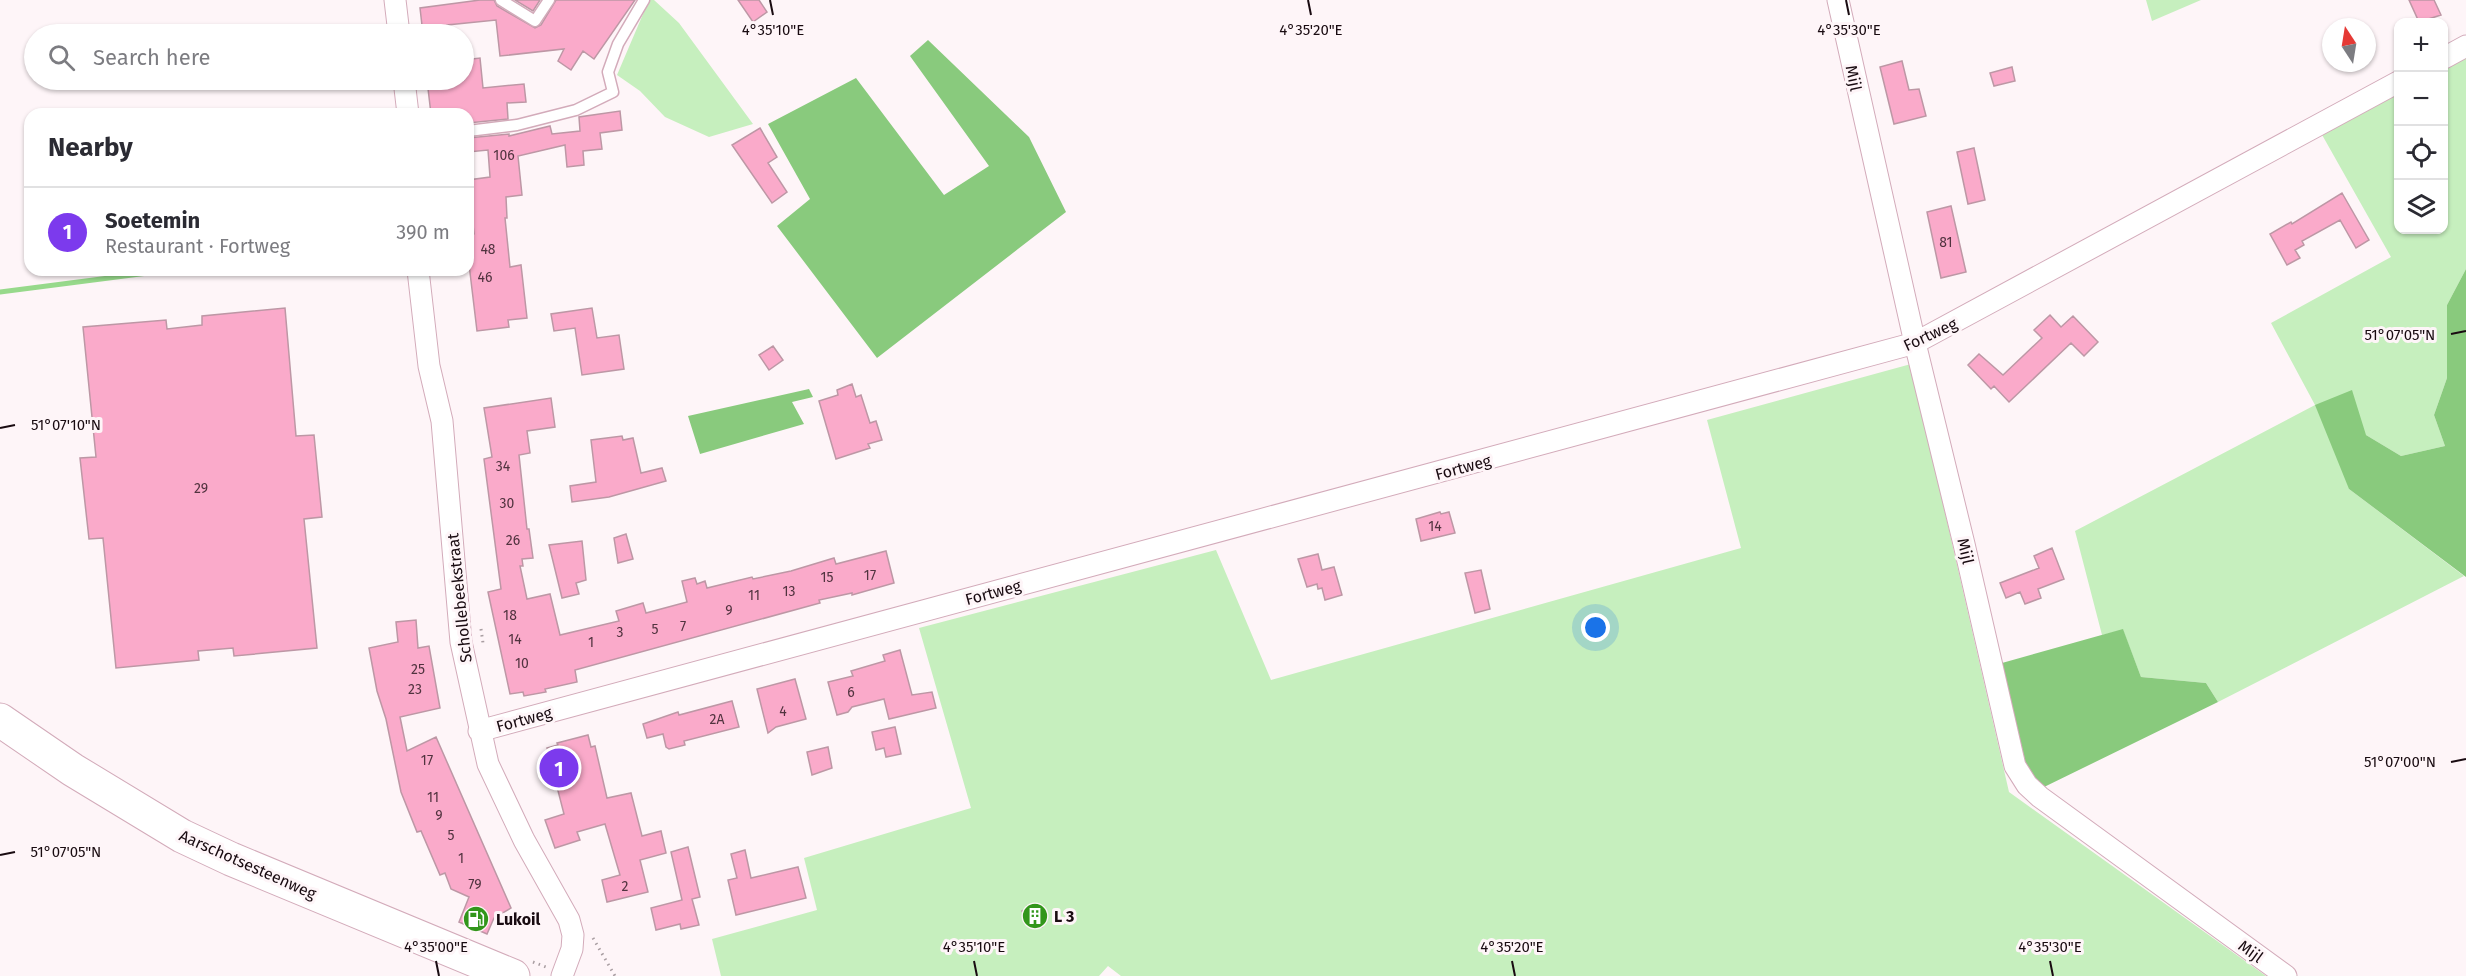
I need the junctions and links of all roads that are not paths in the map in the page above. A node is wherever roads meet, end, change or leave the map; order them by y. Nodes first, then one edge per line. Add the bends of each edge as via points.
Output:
1 (395, 0) edge
2 (501, 0) edge
3 (549, 0) edge
4 (644, 0) edge
5 (1838, 0) edge
6 (398, 24) edge
7 (2466, 46) edge
8 (2448, 56) edge
9 (2394, 84) edge
10 (405, 90) edge
11 (407, 108) edge
12 (474, 130) edge
13 (419, 276) edge
14 (1915, 343) junction
15 (0, 720) edge
16 (479, 731) junction
17 (513, 976) edge
18 (562, 976) edge
19 (2286, 976) edge

1 - 6 street
2 - 3 lane via 535,21
4 - 12 lane via 618,44 608,72 614,92 576,110 517,125
5 - 14 street, Mijl
7 - 8 street
9 - 14 street, Fortweg
10 - 11 street
13 - 16 street, Schollebeekstraat via 429,366 442,421 461,642
14 - 16 street, Fortweg
14 - 19 street, Mijl via 2015,766 2040,798
15 - 17 main road, Aarschotsesteenweg via 182,836
16 - 18 street, Schollebeekstraat via 504,801 569,920 572,949

